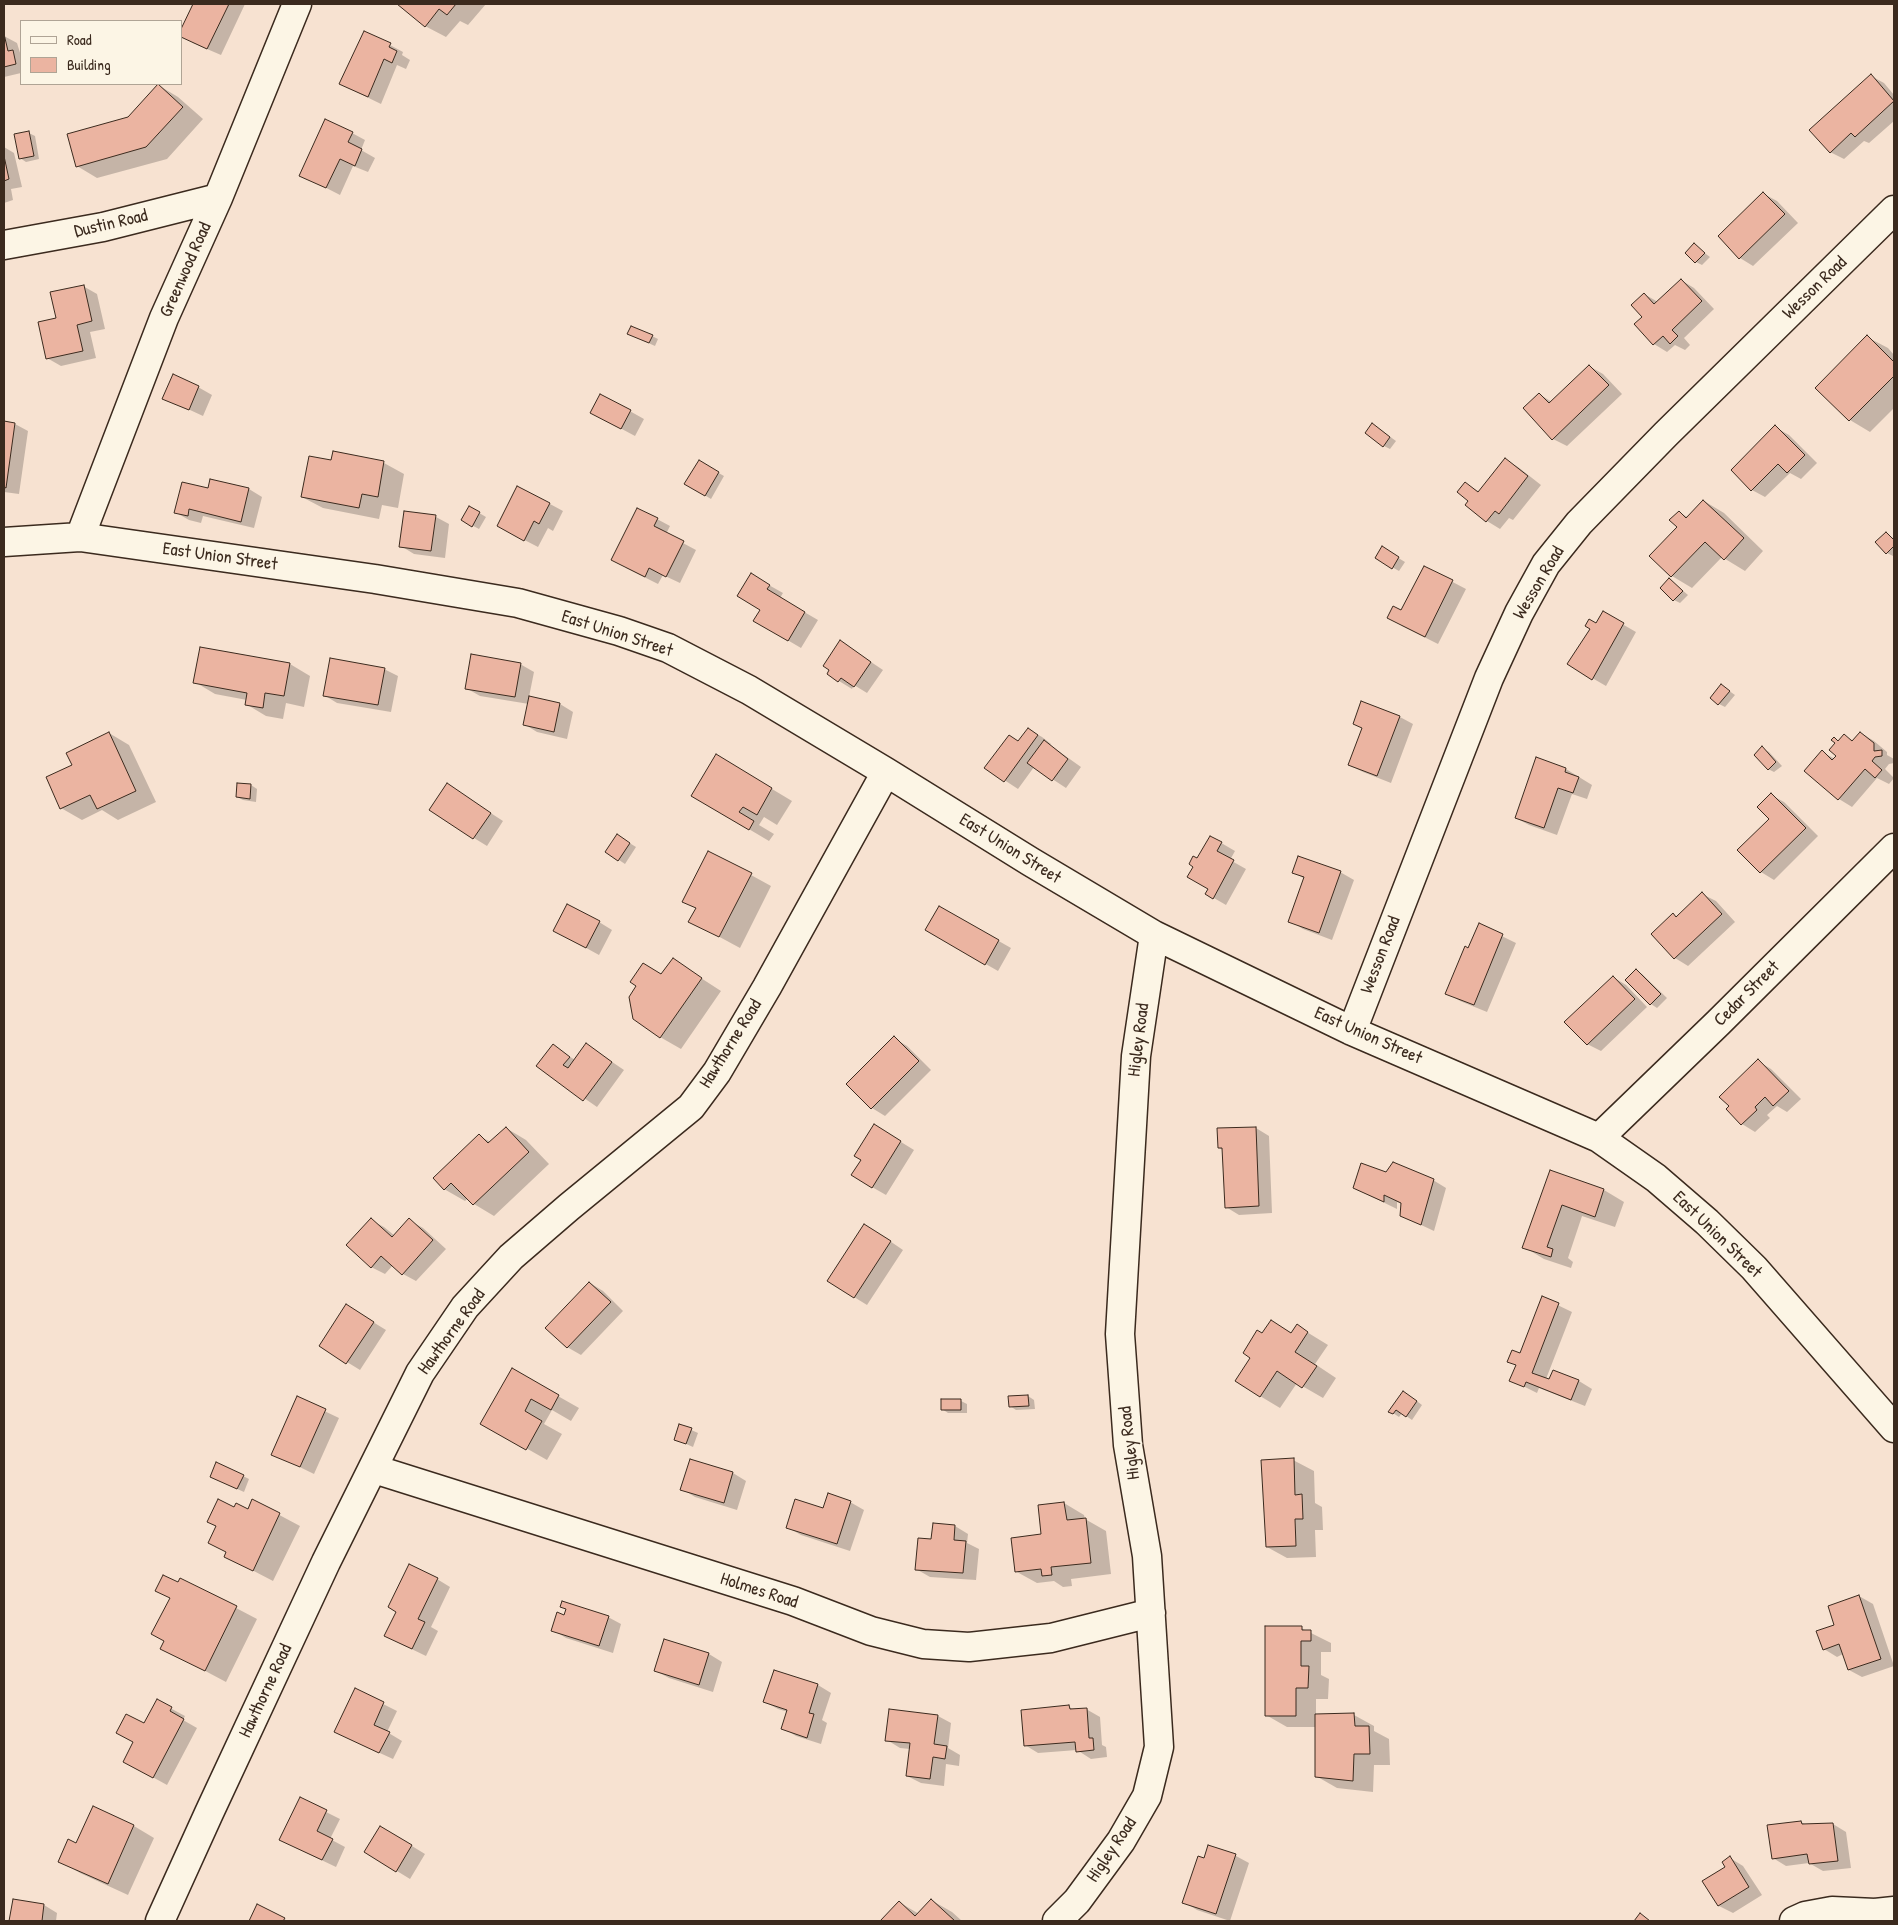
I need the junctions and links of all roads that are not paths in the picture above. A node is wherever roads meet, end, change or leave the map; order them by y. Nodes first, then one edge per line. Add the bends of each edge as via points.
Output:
1 (297, 4) edge
2 (218, 198) junction
3 (1894, 210) edge
4 (4, 245) edge
5 (80, 537) junction
6 (4, 542) edge
7 (886, 772) junction
8 (1894, 848) edge
9 (1154, 935) junction
10 (1352, 1031) junction
11 (1599, 1138) junction
12 (1894, 1428) edge
13 (374, 1469) junction
14 (1151, 1613) junction
15 (1894, 1911) edge
16 (160, 1921) edge
17 (1057, 1921) edge
18 (1794, 1921) edge

1 - 2 street, Greenwood Road
2 - 4 street, Dustin Road via 103,227
2 - 5 street, Greenwood Road via 164,318
3 - 10 street, Wesson Road via 1666,434 1579,523 1546,564 1489,678
5 - 6 street, East Union Street
5 - 7 street, East Union Street via 518,603 619,631 668,648 749,690
7 - 9 street, East Union Street
7 - 13 street, Hawthorne Road via 717,1072 691,1107 512,1257 466,1307 420,1373
8 - 11 street, Cedar Street
9 - 10 street, East Union Street
9 - 14 street, Higley Road via 1136,1056 1120,1334 1128,1445 1147,1556
10 - 11 street, East Union Street
11 - 12 street, East Union Street via 1656,1178 1754,1268
13 - 14 street, Holmes Road via 793,1601 871,1631 923,1644 969,1647 1051,1638
13 - 16 street, Hawthorne Road via 322,1571
14 - 17 street, Higley Road via 1160,1748 1147,1796 1121,1841
15 - 18 street via 1832,1911

